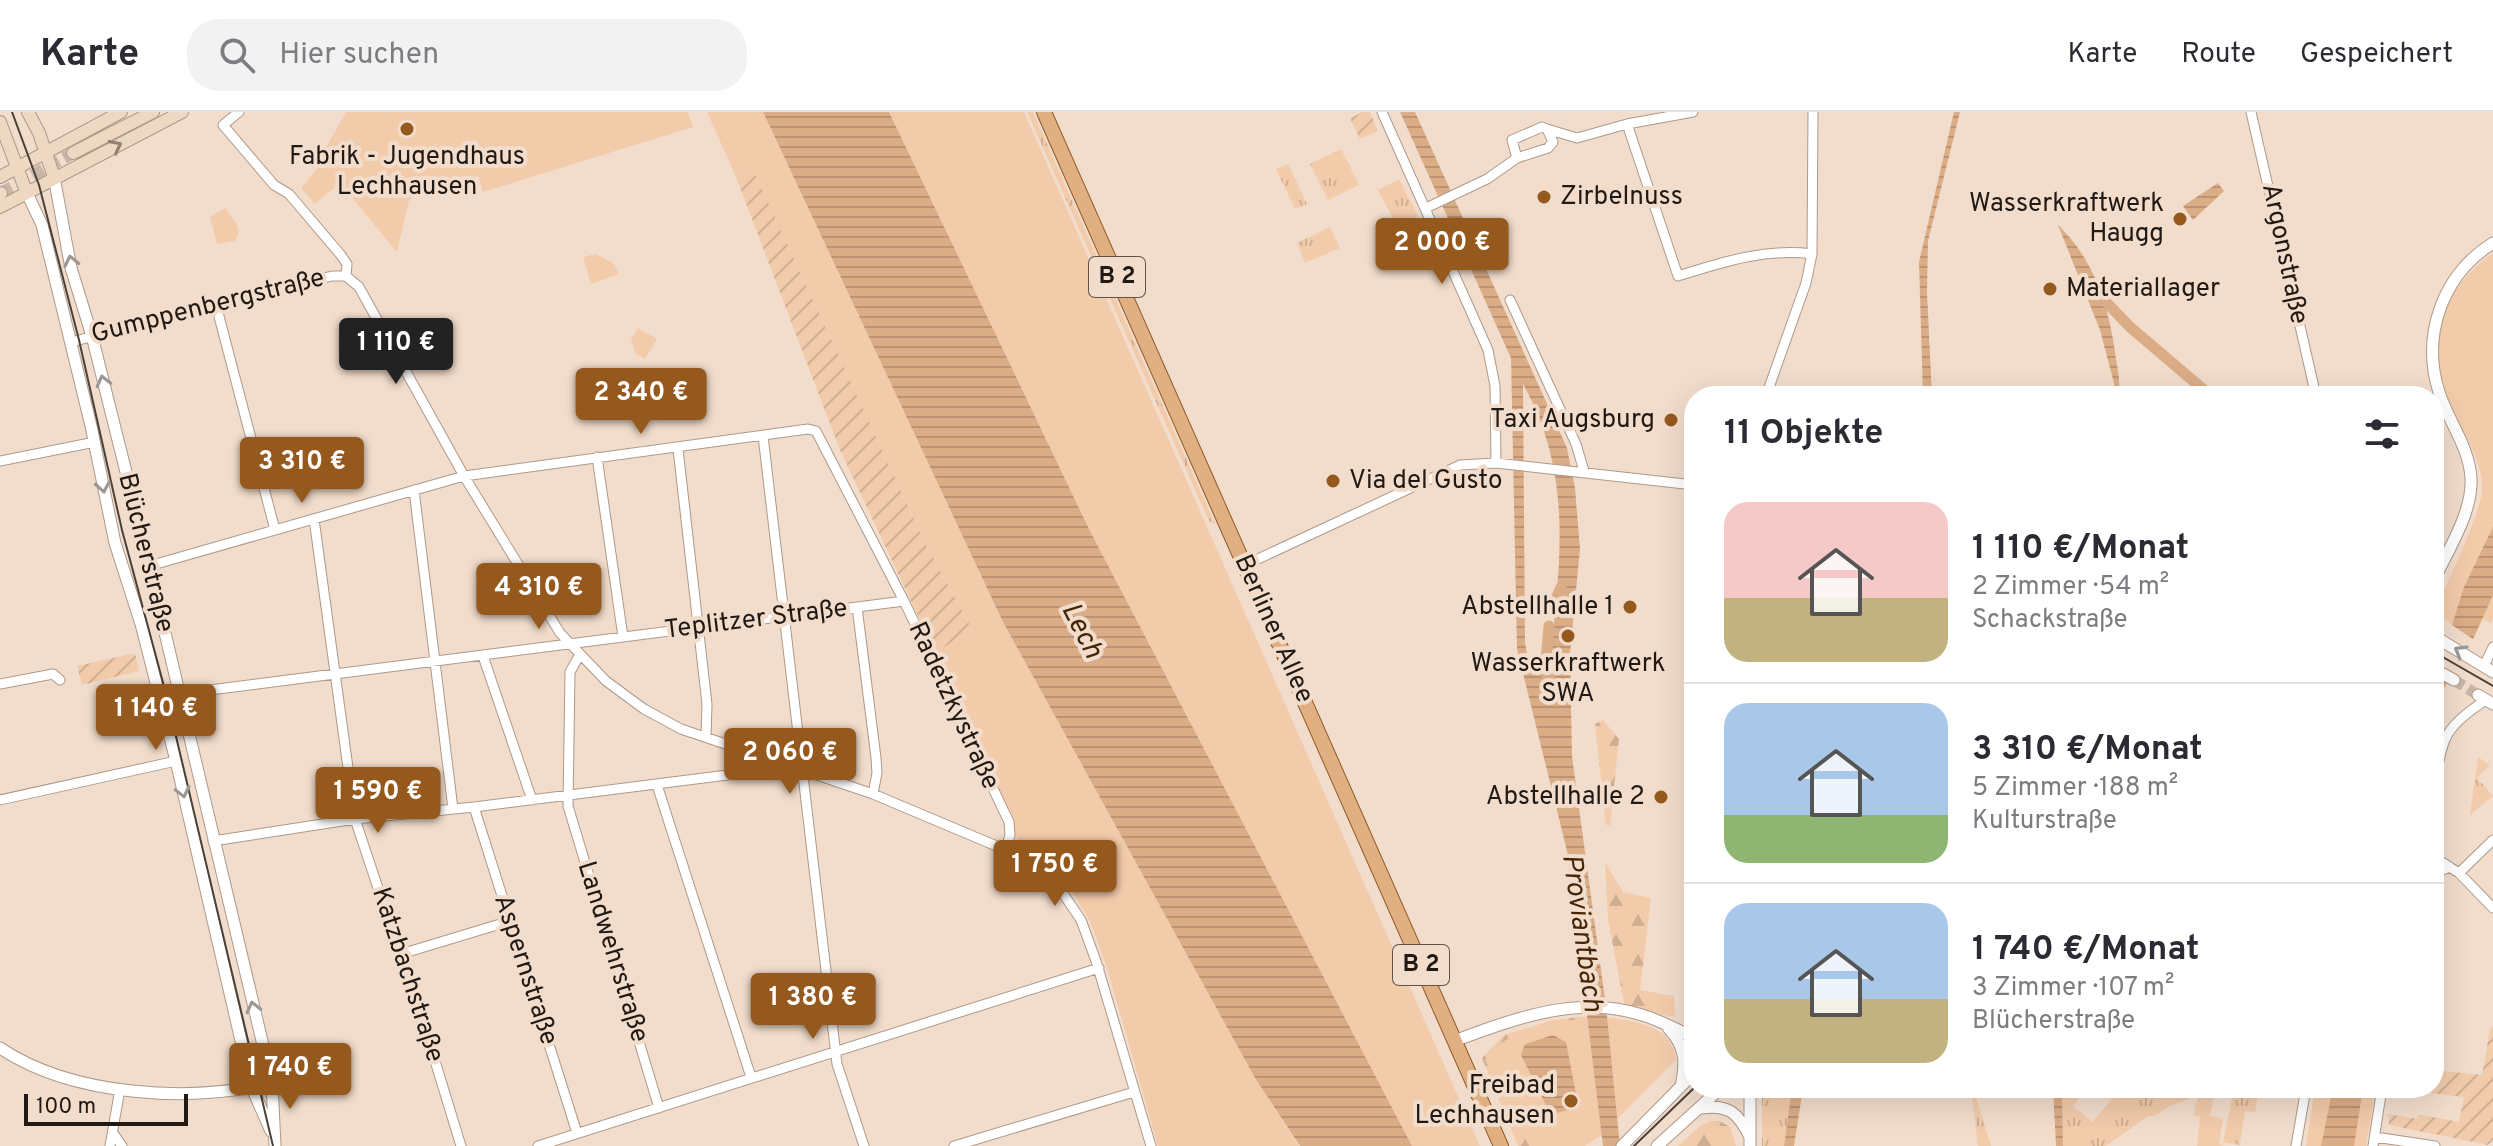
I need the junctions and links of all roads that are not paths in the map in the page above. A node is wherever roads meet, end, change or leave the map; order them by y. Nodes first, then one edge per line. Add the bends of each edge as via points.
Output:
1 (28, 112) edge
2 (121, 112) edge
3 (153, 112) edge
4 (182, 112) edge
5 (239, 112) edge
6 (1044, 112) edge
7 (1382, 112) edge
8 (1693, 112) edge
9 (1813, 112) edge
10 (2252, 112) edge
11 (1642, 116) edge
12 (0, 122) edge
13 (1627, 124) junction
14 (1547, 129) junction
15 (47, 152) junction
16 (73, 153) tunnel mouth
17 (1517, 158) junction
18 (16, 169) junction
19 (0, 177) edge
20 (54, 177) junction
21 (26, 191) junction
22 (0, 207) edge
23 (1426, 208) junction
24 (2493, 243) edge
25 (1812, 254) junction
26 (346, 276) junction
27 (1510, 300) dead end
28 (216, 305) junction
29 (92, 336) junction
30 (71, 342) junction
31 (1770, 386) edge
32 (2314, 386) edge
33 (2437, 386) edge
34 (2444, 404) edge
35 (763, 436) junction
36 (95, 442) junction
37 (678, 449) junction
38 (597, 457) junction
39 (0, 461) edge
40 (1496, 463) junction
41 (1579, 471) junction
42 (464, 476) junction
43 (1684, 484) edge
44 (414, 490) junction
45 (314, 519) junction
46 (275, 530) junction
47 (2444, 557) edge
48 (1245, 565) junction
49 (149, 566) junction
50 (904, 601) junction
51 (857, 607) junction
52 (785, 616) junction
53 (699, 627) junction
54 (623, 637) junction
55 (2444, 642) edge
56 (568, 644) junction
57 (2493, 647) edge
58 (483, 656) junction
59 (579, 656) junction
60 (435, 661) junction
61 (2489, 669) edge
62 (335, 673) junction
63 (2444, 674) edge
64 (60, 680) dead end
65 (2454, 680) tunnel mouth
66 (0, 684) edge
67 (179, 694) junction
68 (2486, 700) edge
69 (706, 737) junction
70 (2444, 738) edge
71 (768, 757) junction
72 (176, 761) junction
73 (803, 769) junction
74 (657, 785) junction
75 (873, 794) junction
76 (566, 795) junction
77 (0, 800) edge
78 (532, 800) junction
79 (474, 807) junction
80 (453, 809) junction
81 (355, 819) junction
82 (2493, 840) edge
83 (213, 841) junction
84 (1006, 850) junction
85 (2444, 863) edge
86 (2455, 870) junction
87 (2444, 872) edge
88 (2493, 908) edge
89 (510, 921) junction
90 (401, 954) junction
91 (1099, 968) junction
92 (1663, 1023) junction
93 (1684, 1032) edge
94 (1454, 1041) junction
95 (0, 1048) edge
96 (836, 1051) junction
97 (1684, 1060) edge
98 (1684, 1071) edge
99 (751, 1077) junction
100 (272, 1083) junction
101 (1684, 1083) edge
102 (1681, 1086) junction
103 (252, 1088) junction
104 (120, 1089) junction
105 (1134, 1092) junction
106 (1711, 1098) edge
107 (1750, 1098) edge
108 (2304, 1098) edge
109 (2381, 1098) edge
110 (659, 1108) junction
111 (1701, 1108) junction
112 (113, 1133) junction
113 (577, 1133) junction
114 (1750, 1141) edge
115 (275, 1142) edge
116 (2374, 1142) edge
117 (1625, 1144) edge
118 (110, 1146) edge
119 (122, 1146) edge
120 (461, 1146) edge
121 (538, 1146) edge
122 (864, 1146) edge
123 (954, 1146) edge
124 (1151, 1146) edge
125 (1501, 1146) edge
126 (1657, 1146) edge
127 (2296, 1146) edge
128 (2435, 1146) edge

1 - 15 main road, Blücherstraße
2 - 15 main road
3 - 16 main road
20 -> 4 main road
5 - 26 street via 223,125 340,254 347,264
6 - 48 main road, Berliner Allee / B 2
7 - 23 street
8 - 11 street
9 - 25 street
10 - 32 street, Argonstraße
11 - 13 street
12 - 18 main road, Blücherstraße
13 - 14 street via 1577,138
13 - 25 street via 1678,276 1744,255
14 - 17 street via 1553,142 1548,148
14 - 17 street via 1512,140
15 - 18 main road
15 - 20 main road, Blücherstraße
17 - 23 street
18 - 19 main road
18 - 21 main road, Blücherstraße
20 - 21 main road
29 -> 20 street, Blücherstraße via 71,268
21 - 22 main road
21 - 30 street, Blücherstraße via 42,225
23 - 40 street via 1492,363
24 - 33 street via 2463,268 2435,322 2432,351
25 - 31 street
26 - 28 street, Gumppenbergstraße
26 - 42 street via 359,287
27 - 41 street via 1576,444
28 - 29 street, Gumppenbergstraße
28 - 46 street
29 - 30 street, Gumppenbergstraße
49 -> 29 street, Blücherstraße
30 - 36 street, Blücherstraße
34 - 47 street via 2471,477 2467,505
35 - 37 street
35 - 50 street, Radetzkystraße via 816,431
35 - 52 street
36 - 39 street
36 -> 72 street, Blücherstraße via 117,550
37 - 38 street
37 - 53 street
38 - 42 street
38 - 54 street
40 - 41 street
40 - 48 street via 1460,465
41 - 43 street
42 - 44 street
42 - 56 street
44 - 45 street
44 - 60 street
45 - 46 street
45 - 62 street, Katzbachstraße
46 - 49 street
48 - 94 main road, Berliner Allee / B 2
49 - 67 street, Blücherstraße
50 - 51 street, Teplitzer Straße
50 - 84 street, Radetzkystraße via 1009,822
51 - 52 street, Teplitzer Straße
51 - 75 street via 876,758
52 - 53 street, Teplitzer Straße
52 - 73 street
53 - 54 street, Teplitzer Straße
53 - 69 street
54 - 56 street, Teplitzer Straße
61 -> 55 street
56 - 58 street, Teplitzer Straße
56 - 59 street
57 - 61 street
58 - 60 street, Teplitzer Straße
58 - 78 street
59 - 69 street via 644,709
59 - 76 street, Landwehrstraße via 570,672
60 - 62 street, Teplitzer Straße
60 - 80 street
62 - 67 street, Teplitzer Straße
62 - 81 street, Katzbachstraße
63 - 65 street
64 - 66 street via 53,674
67 - 83 street, Blücherstraße
68 - 70 street
69 - 71 street
71 - 73 street
71 - 74 street via 751,772
72 - 77 street
72 -> 103 street, Blücherstraße
73 - 75 street
73 - 96 street
74 - 76 street
74 - 99 street
75 - 84 street
76 - 78 street
76 - 110 street, Landwehrstraße
78 - 79 street
79 - 80 street
79 - 89 street, Aspernstraße
80 - 81 street
81 - 83 street
81 - 90 street, Katzbachstraße
82 - 86 street
100 -> 83 street, Blücherstraße
84 - 91 street via 1052,877 1081,920
85 - 86 street
86 - 87 street
86 - 88 street
89 - 90 street
89 - 113 street, Aspernstraße
90 - 120 street, Katzbachstraße
91 - 96 street
91 - 105 street
92 - 93 street
92 - 94 street via 1607,1009 1553,1009
92 - 97 street via 1677,1038
94 - 125 main road, Berliner Allee / B 2
95 - 104 street via 65,1078
96 - 99 street
96 - 122 street
98 - 102 street
99 - 110 street
100 - 103 street
100 - 115 street, Blücherstraße
101 - 102 street
102 - 117 street
103 - 104 street via 184,1093
103 - 115 street, Blücherstraße
104 - 112 street
105 - 123 street
105 - 124 street
106 - 111 street
107 - 114 street
108 - 127 street
109 - 116 street
110 - 113 street
111 - 114 street via 1729,1110 1741,1119
111 - 126 street
112 - 118 street
112 - 119 street
113 - 121 street
116 - 128 street

